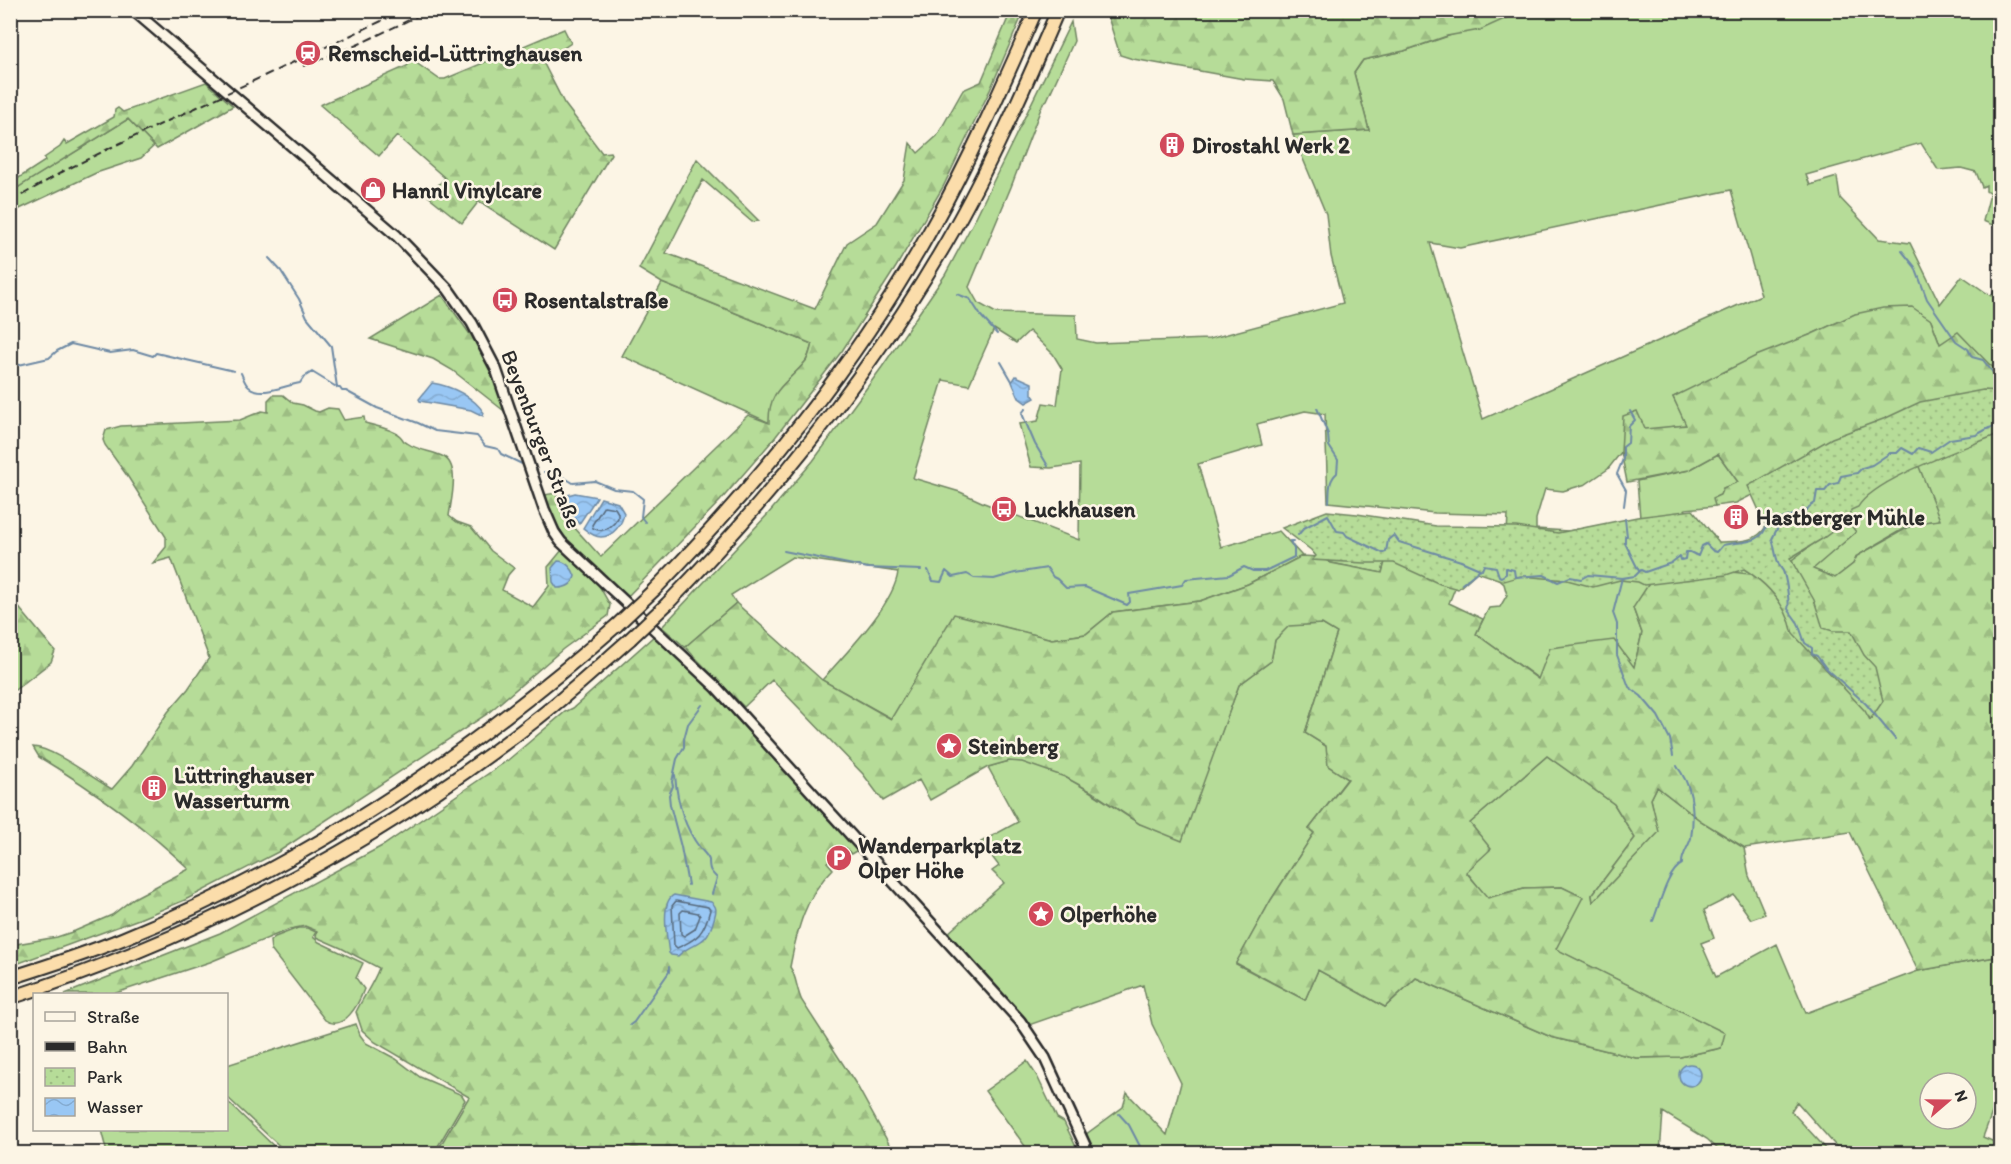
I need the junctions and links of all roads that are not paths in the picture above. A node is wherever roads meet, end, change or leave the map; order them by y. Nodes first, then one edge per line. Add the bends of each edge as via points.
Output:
1 (134, 10) edge
2 (1036, 10) edge
3 (1058, 10) edge
4 (10, 978) edge
5 (10, 998) edge
6 (1089, 1154) edge

1 - 6 main road, Beyenburger Straße via 398,236 441,281 472,323 493,361 548,519 565,548 717,688 1026,1027 1045,1058
2 - 4 highway, bridge via 993,110 930,232 866,334 804,420 736,503 617,625 504,719 392,798 327,838 188,910 121,939
3 - 5 highway, bridge via 1011,117 946,242 883,342 823,427 750,516 630,639 533,722 403,814 338,853 210,921 128,957

